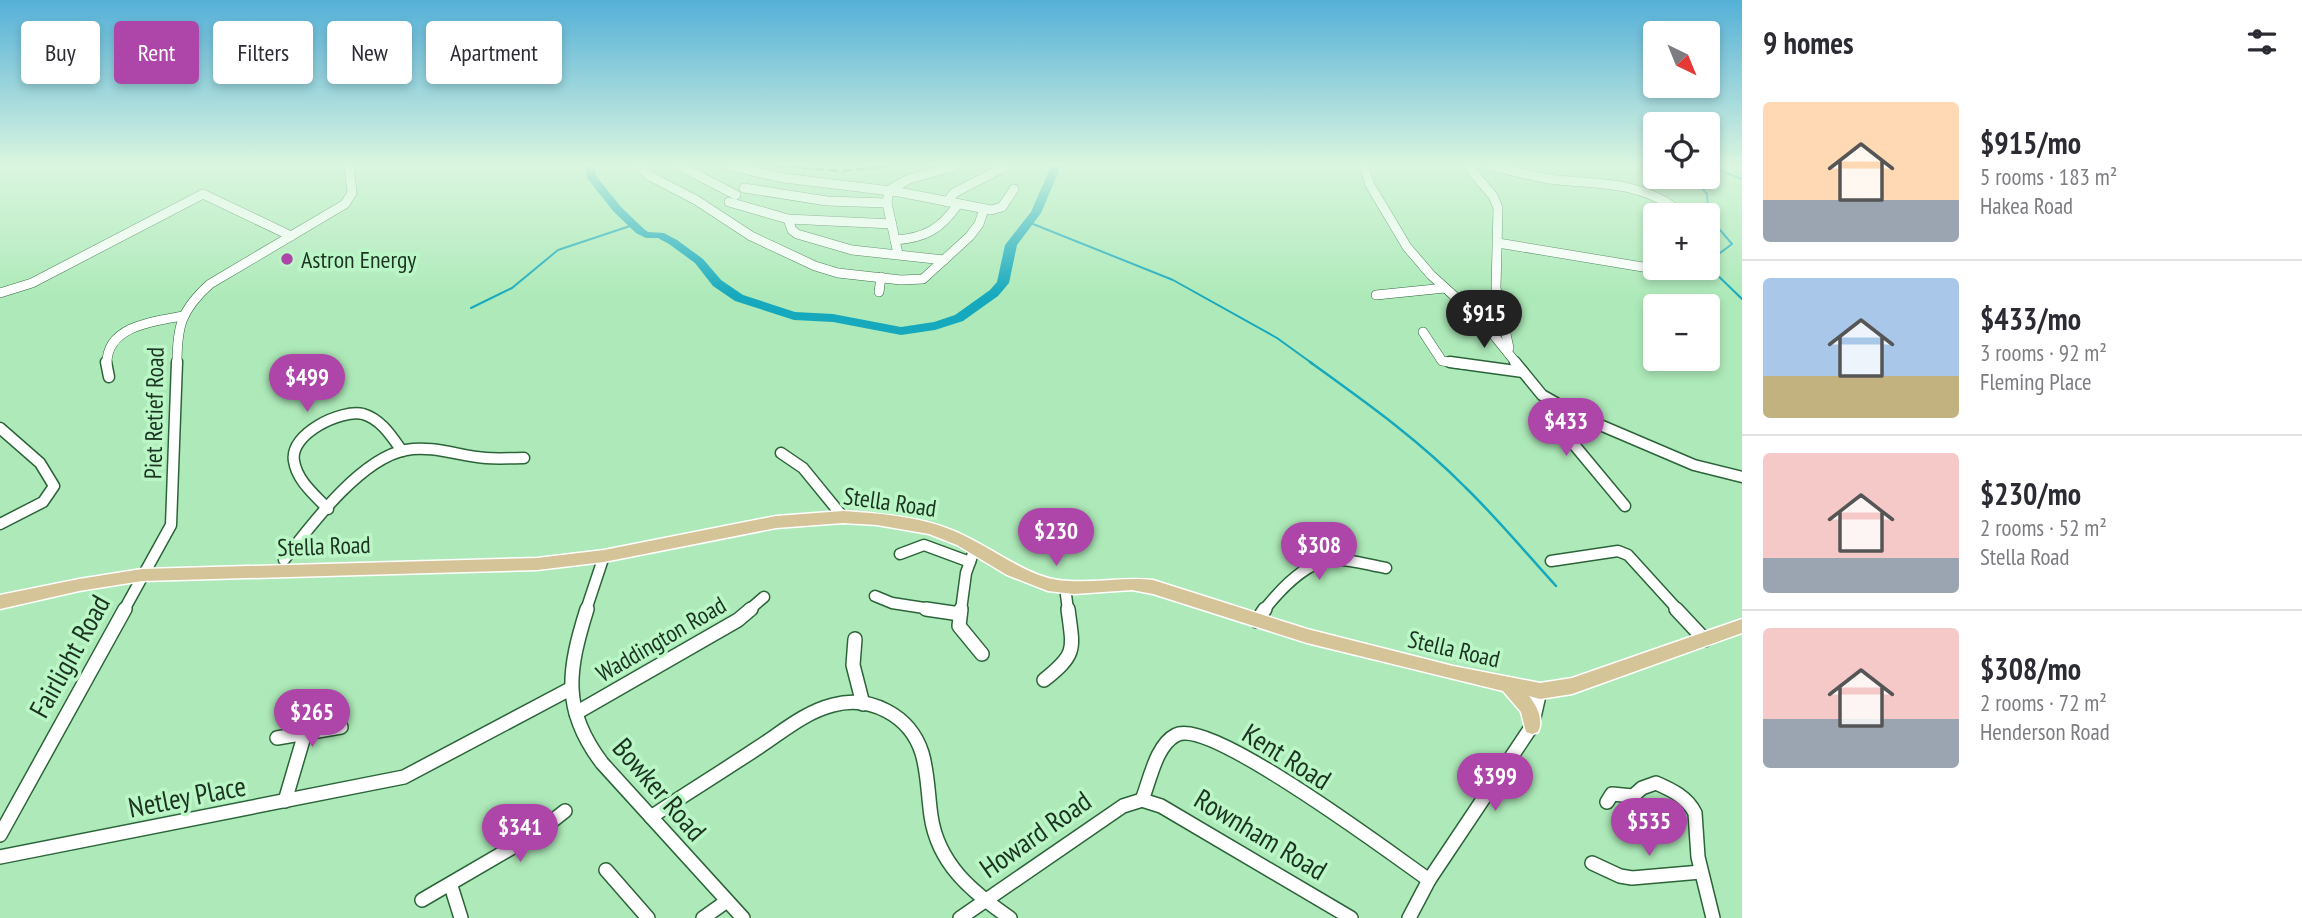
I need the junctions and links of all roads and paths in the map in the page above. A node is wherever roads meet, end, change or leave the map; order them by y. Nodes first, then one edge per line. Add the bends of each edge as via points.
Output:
1 (174, 209) edge
2 (234, 209) edge
3 (335, 209) edge
4 (708, 209) edge
5 (720, 209) edge
6 (760, 209) edge
7 (888, 209) edge
8 (955, 209) edge
9 (984, 209) joint
10 (1000, 209) edge
11 (1384, 209) edge
12 (1497, 209) edge
13 (715, 213) junction
14 (788, 219) junction
15 (892, 224) junction
16 (291, 236) junction
17 (895, 240) junction
18 (1498, 243) junction
19 (898, 254) junction
20 (944, 260) junction
21 (1643, 267) edge
22 (881, 277) junction
23 (1445, 288) junction
24 (879, 292) dead end
25 (0, 293) edge
26 (1376, 295) dead end
27 (183, 316) junction
28 (1423, 332) dead end
29 (1512, 356) junction
30 (1522, 372) junction
31 (109, 377) dead end
32 (1559, 406) junction
33 (0, 428) edge
34 (402, 451) junction
35 (781, 453) dead end
36 (524, 458) dead end
37 (1742, 477) edge
38 (1625, 506) dead end
39 (328, 509) junction
40 (842, 517) junction
41 (0, 524) edge
42 (900, 554) dead end
43 (972, 555) junction
44 (604, 556) junction
45 (284, 560) dead end
46 (1551, 561) dead end
47 (1385, 568) dead end
48 (142, 575) junction
49 (1065, 587) junction
50 (875, 596) dead end
51 (764, 597) dead end
52 (0, 602) edge
53 (960, 614) junction
54 (1257, 621) junction
55 (1742, 626) edge
56 (855, 639) dead end
57 (1705, 640) junction
58 (982, 654) dead end
59 (1044, 680) dead end
60 (1509, 686) junction
61 (570, 689) junction
62 (1540, 691) junction
63 (863, 704) junction
64 (576, 713) junction
65 (1532, 726) junction
66 (341, 727) dead end
67 (305, 733) junction
68 (277, 738) dead end
69 (1142, 800) junction
70 (285, 801) junction
71 (1607, 802) dead end
72 (6, 810) edge
73 (565, 811) dead end
74 (651, 817) junction
75 (0, 835) edge
76 (0, 857) edge
77 (1592, 863) dead end
78 (606, 870) dead end
79 (1701, 872) junction
80 (1429, 880) junction
81 (451, 886) junction
82 (422, 900) dead end
83 (985, 900) junction
84 (727, 901) junction
85 (461, 918) edge
86 (648, 918) edge
87 (703, 918) edge
88 (743, 918) edge
89 (960, 918) edge
90 (1010, 918) edge
91 (1351, 918) edge
92 (1409, 918) edge
93 (1713, 918) edge

1 - 25 street via 32,283
2 - 16 street
3 - 16 street, Piet Retief Road
4 - 13 street
5 - 13 street
6 - 14 street
7 - 15 street
8 - 17 street via 932,233
9 - 10 street
9 - 20 street via 976,229
11 - 23 street via 1419,261
12 - 18 street
13 - 22 street via 751,236 820,268
14 - 15 street
14 - 19 street via 792,230 805,237 852,250
15 - 17 street
16 - 27 street, Piet Retief Road via 210,284
17 - 19 street
18 - 21 street
18 - 29 street via 1496,288
19 - 20 street
20 - 22 street via 919,280
22 - 24 street
23 - 26 street
23 - 29 street via 1485,323
27 - 31 street via 148,323 117,337 106,354
27 - 48 street, Piet Retief Road via 177,331 173,519
28 - 30 street via 1441,361
29 - 30 street
30 - 32 street
32 - 37 street via 1694,465
32 - 38 street via 1554,413 1556,422
33 - 41 street via 53,479 54,490 43,502
34 - 36 street
34 - 39 street via 366,471
34 - 39 street via 384,425 362,414 348,414 316,426 292,459 303,483
35 - 40 street via 803,468
39 - 45 street
40 - 43 main road, Stella Road via 921,526 952,536
40 - 44 main road, Stella Road via 776,522
42 - 43 street via 924,545
43 - 49 main road, Stella Road via 1048,585
43 - 53 street
44 - 48 main road, Stella Road via 525,565
44 - 61 street, Bowker Road
46 - 57 street via 1618,551 1628,555
47 - 54 street via 1320,562 1277,596
48 - 52 main road, Stella Road
48 - 72 street, Fairlight Road
49 - 54 main road, Stella Road via 1142,584
49 - 59 street via 1073,648 1064,664
50 - 53 street via 888,603
51 - 64 street, Waddington Road via 738,620
53 - 58 street via 960,629
54 - 60 main road, Stella Road
55 - 57 main road, Stella Road
56 - 63 street via 853,665
57 - 62 main road, Stella Road via 1564,688
60 - 62 main road, Stella Road
60 - 65 main road via 1529,709
61 - 64 street, Bowker Road
61 - 70 street, Netley Place via 404,777
62 - 65 street
63 - 74 street via 837,704 815,712
63 - 83 street via 883,708 915,735 936,841 951,866
64 - 74 street, Bowker Road via 594,754
65 - 80 street
66 - 67 street
67 - 68 street
67 - 70 street
69 - 80 street, Kent Road via 1165,741 1179,733 1194,733 1290,783
69 - 83 street, Howard Road via 1123,806
69 - 91 street, Rownham Road via 1161,806
70 - 76 street, Netley Place
71 - 79 street via 1612,794 1633,796 1656,783 1675,791 1695,813
72 - 75 street, Fairlight Road
73 - 81 street
74 - 84 street, Bowker Road
77 - 79 street via 1626,877
78 - 86 street
79 - 93 street
80 - 92 street
81 - 82 street
81 - 85 street
83 - 89 street, Howard Road
83 - 90 street
84 - 87 street
84 - 88 street, Bowker Road

